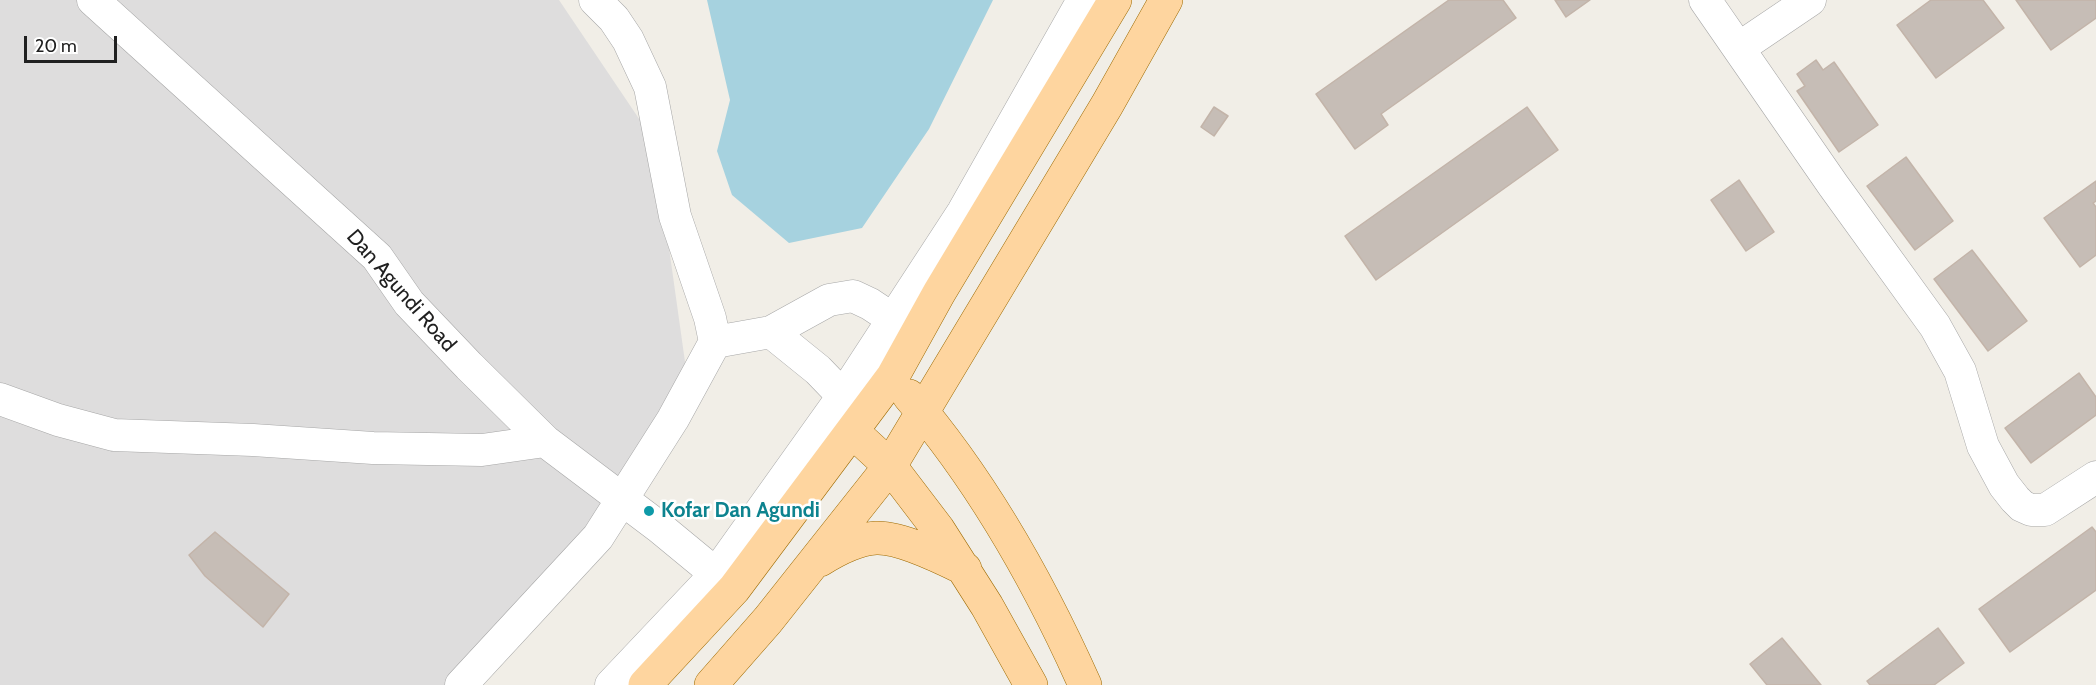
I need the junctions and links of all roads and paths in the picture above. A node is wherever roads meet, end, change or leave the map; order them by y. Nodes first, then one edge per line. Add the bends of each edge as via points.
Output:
1 (93, 0) edge
2 (595, 0) edge
3 (1083, 0) edge
4 (1115, 0) edge
5 (1166, 0) edge
6 (1705, 0) edge
7 (1810, 0) edge
8 (1739, 48) junction
9 (894, 320) junction
10 (771, 332) junction
11 (715, 342) junction
12 (893, 376) junction
13 (843, 396) junction
14 (0, 399) edge
15 (923, 412) junction
16 (853, 432) junction
17 (545, 441) junction
18 (890, 466) junction
19 (2096, 477) edge
20 (622, 499) junction
21 (811, 566) junction
22 (965, 569) junction
23 (716, 574) junction
24 (654, 676) edge
25 (461, 685) edge
26 (612, 685) edge
27 (711, 685) edge
28 (1030, 685) edge
29 (1085, 685) edge

1 - 17 street, Dan Agundi Road via 370,250 409,303
2 - 11 street via 628,40 651,87 675,216
3 - 9 street via 963,212
4 - 12 main road
5 - 15 main road
6 - 8 street
7 - 8 street
8 - 19 street via 1935,326 1960,371 1983,446 2014,499 2031,510 2045,510
9 - 10 street via 853,296 829,300
9 - 13 street
10 - 11 street
10 - 13 street
11 - 20 street via 673,419
12 - 15 main road
12 - 16 main road
13 - 23 street
14 - 17 street via 114,435 482,450
15 - 18 main road
15 - 29 main road via 991,507 1041,593
16 - 18 main road
16 - 24 main road via 734,589
17 - 20 street, Dan Agundi Road
18 - 21 main road
18 - 22 main road
20 - 23 street, Dan Agundi Road
20 - 25 street via 598,537
21 - 22 main road via 862,540 888,538
21 - 27 main road
22 - 28 main road
23 - 26 street

